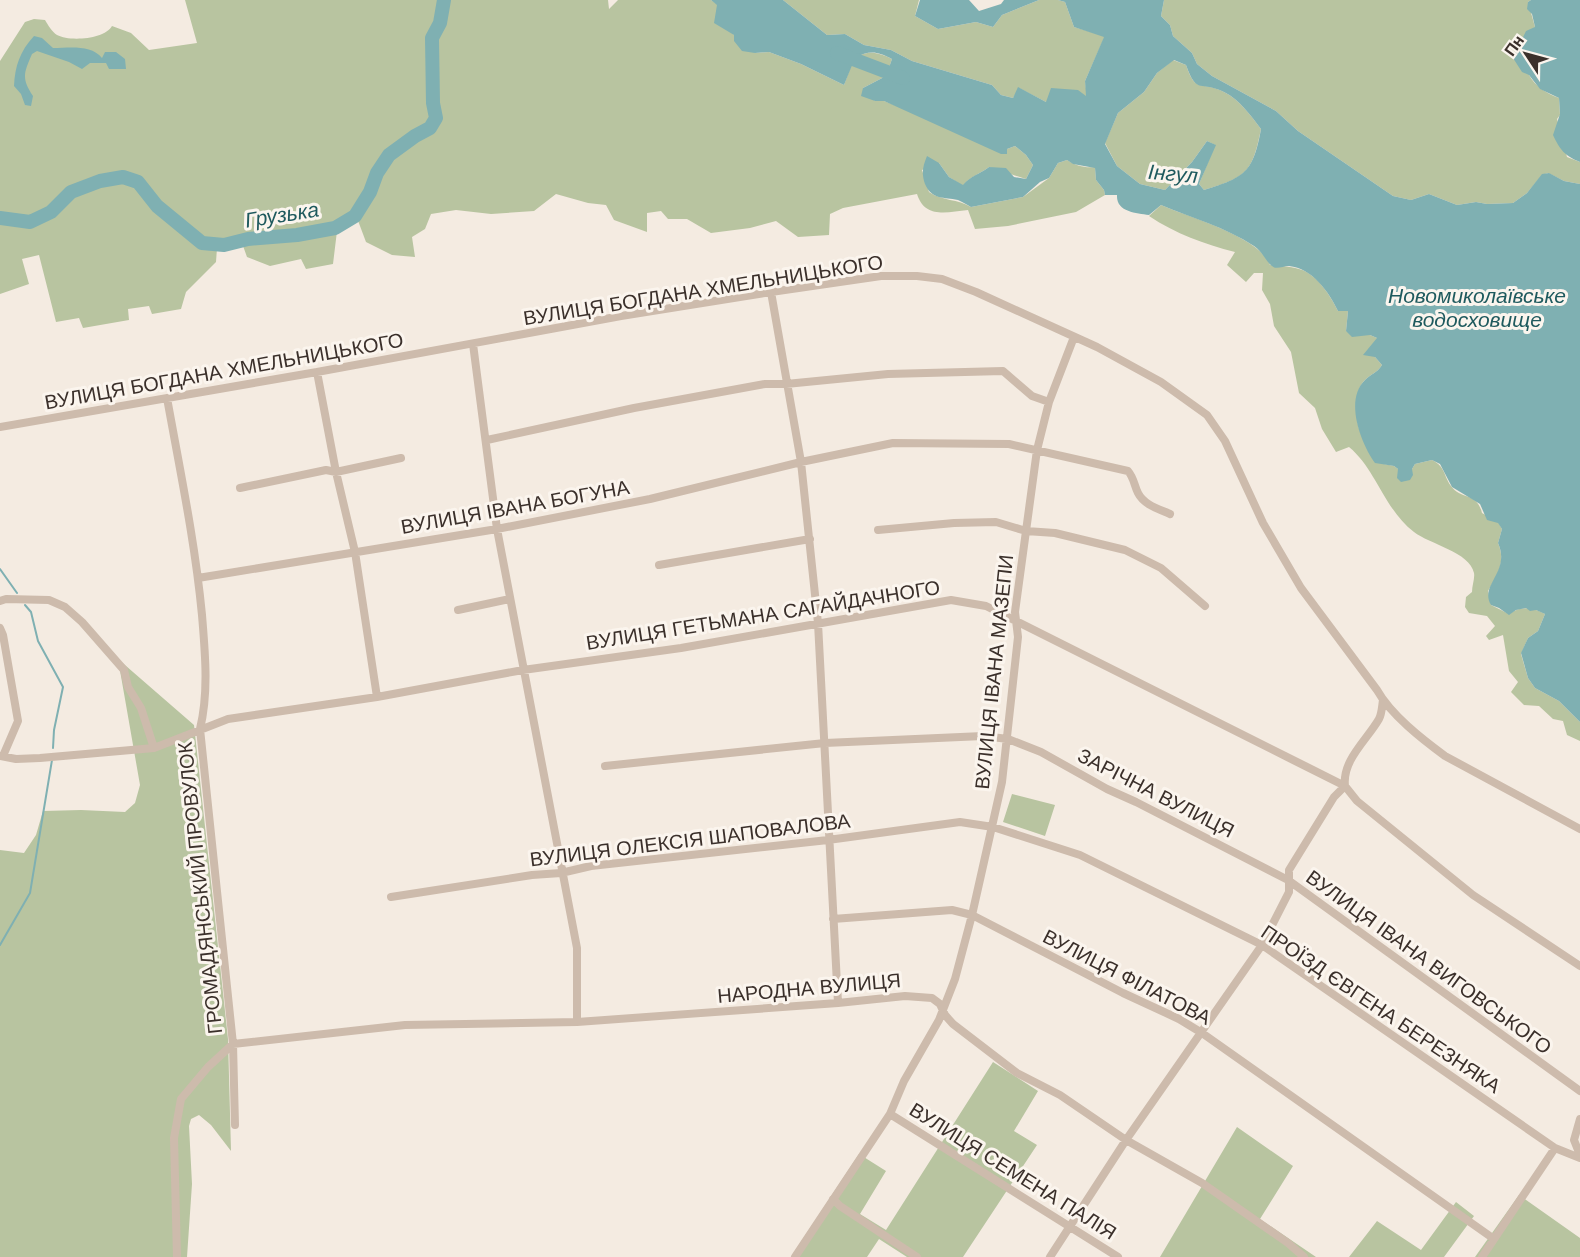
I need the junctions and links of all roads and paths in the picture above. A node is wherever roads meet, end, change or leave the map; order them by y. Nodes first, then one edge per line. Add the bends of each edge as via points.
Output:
1 (771, 292) junction
2 (1074, 337) junction
3 (473, 344) junction
4 (317, 372) junction
5 (786, 384) junction
6 (167, 398) junction
7 (1049, 402) junction
8 (0, 427) edge
9 (486, 440) junction
10 (1037, 450) junction
11 (401, 458) dead end
12 (801, 462) junction
13 (336, 472) junction
14 (240, 488) dead end
15 (1170, 514) dead end
16 (497, 529) junction
17 (878, 530) dead end
18 (1026, 531) junction
19 (810, 539) junction
20 (355, 552) junction
21 (658, 565) dead end
22 (198, 578) junction
23 (510, 599) junction
24 (0, 601) edge
25 (1205, 606) dead end
26 (458, 609) dead end
27 (818, 623) junction
28 (1017, 623) junction
29 (0, 628) edge
30 (523, 670) junction
31 (376, 697) junction
32 (1383, 700) junction
33 (200, 729) junction
34 (1008, 739) junction
35 (825, 743) junction
36 (154, 748) junction
37 (1, 756) edge
38 (605, 766) dead end
39 (1346, 786) junction
40 (993, 826) junction
41 (1580, 829) edge
42 (828, 840) junction
43 (561, 873) junction
44 (1288, 880) junction
45 (391, 897) dead end
46 (972, 915) junction
47 (833, 919) junction
48 (1262, 945) junction
49 (1580, 966) edge
50 (838, 1003) junction
51 (942, 1011) junction
52 (577, 1022) junction
53 (1202, 1033) junction
54 (233, 1044) junction
55 (1580, 1091) edge
56 (890, 1114) junction
57 (1580, 1119) edge
58 (236, 1125) dead end
59 (1126, 1140) junction
60 (1555, 1149) junction
61 (1580, 1157) edge
62 (833, 1199) junction
63 (1071, 1226) junction
64 (1494, 1239) junction
65 (1302, 1256) edge
66 (177, 1257) edge
67 (795, 1257) edge
68 (917, 1257) edge
69 (1050, 1257) edge
70 (1118, 1257) edge
71 (1482, 1257) edge

1 - 2 street, ВУЛИЦЯ БОГДАНА ХМЕЛЬНИЦЬКОГО via 881,276 942,279
1 - 3 street, ВУЛИЦЯ БОГДАНА ХМЕЛЬНИЦЬКОГО
1 - 5 street
2 - 7 street, ВУЛИЦЯ ІВАНА МАЗЕПИ
2 - 32 street, ВУЛИЦЯ БОГДАНА ХМЕЛЬНИЦЬКОГО via 1161,382 1207,415 1225,441 1263,523 1301,588
3 - 4 street, ВУЛИЦЯ БОГДАНА ХМЕЛЬНИЦЬКОГО
3 - 9 street
4 - 6 street, ВУЛИЦЯ БОГДАНА ХМЕЛЬНИЦЬКОГО
4 - 13 street
5 - 7 street via 888,374 1003,372 1032,396
5 - 9 street via 765,384 645,406
5 - 12 street
6 - 8 street, ВУЛИЦЯ БОГДАНА ХМЕЛЬНИЦЬКОГО
6 - 22 street, ГРОМАДЯНСЬКИЙ ПРОВУЛОК
7 - 10 street, ВУЛИЦЯ ІВАНА МАЗЕПИ
9 - 16 street
10 - 12 street, ВУЛИЦЯ ІВАНА БОГУНА via 1009,444 893,443
10 - 15 street, ВУЛИЦЯ ІВАНА БОГУНА via 1128,471 1143,500
10 - 18 street, ВУЛИЦЯ ІВАНА МАЗЕПИ
11 - 13 street
12 - 16 street, ВУЛИЦЯ ІВАНА БОГУНА via 650,499
12 - 19 street
13 - 14 street via 326,470
13 - 20 street
16 - 20 street, ВУЛИЦЯ ІВАНА БОГУНА
16 - 23 street
17 - 18 street via 996,522
18 - 25 street via 1055,533 1125,550 1161,568
18 - 28 street, ВУЛИЦЯ ІВАНА МАЗЕПИ via 1015,612
19 - 21 street
19 - 27 street
20 - 22 street, ВУЛИЦЯ ІВАНА БОГУНА
20 - 31 street
22 - 33 street, ГРОМАДЯНСЬКИЙ ПРОВУЛОК via 205,654
23 - 26 street
23 - 30 street
24 - 36 street, ГРОМАДЯНСЬКИЙ ПРОВУЛОК via 49,600 65,607 82,622 124,670
27 - 28 street, ВУЛИЦЯ ГЕТЬМАНА САГАЙДАЧНОГО via 951,600 986,606
27 - 30 street, ВУЛИЦЯ ГЕТЬМАНА САГАЙДАЧНОГО via 681,648
27 - 35 street
28 - 34 street, ВУЛИЦЯ ІВАНА МАЗЕПИ
28 - 39 street, ВУЛИЦЯ ГЕТЬМАНА САГАЙДАЧНОГО
29 - 37 street via 18,721
30 - 31 street, ВУЛИЦЯ ГЕТЬМАНА САГАЙДАЧНОГО
30 - 43 street
31 - 33 street, ВУЛИЦЯ ГЕТЬМАНА САГАЙДАЧНОГО via 228,719
32 - 39 street via 1380,716 1345,772
32 - 41 street, ВУЛИЦЯ БОГДАНА ХМЕЛЬНИЦЬКОГО via 1425,742 1445,756
33 - 36 street, ВУЛИЦЯ ГЕТЬМАНА САГАЙДАЧНОГО
33 - 54 street, ГРОМАДЯНСЬКИЙ ПРОВУЛОК
34 - 35 street via 983,736
34 - 40 street, ВУЛИЦЯ ІВАНА МАЗЕПИ
34 - 44 street, ЗАРІЧНА ВУЛИЦЯ via 1041,752
35 - 38 street
35 - 42 street
36 - 37 street, ВУЛИЦЯ ГЕТЬМАНА САГАЙДАЧНОГО via 16,759
39 - 44 street via 1334,797 1289,870
39 - 49 street, ВУЛИЦЯ ГЕТЬМАНА САГАЙДАЧНОГО via 1357,801 1473,896
40 - 42 street, ВУЛИЦЯ ОЛЕКСІЯ ШАПОВАЛОВА via 960,822
40 - 46 street, ВУЛИЦЯ ІВАНА МАЗЕПИ
40 - 48 street, ПРОЇЗД ЄВГЕНА БЕРЕЗНЯКА via 1080,855
42 - 43 street, ВУЛИЦЯ ОЛЕКСІЯ ШАПОВАЛОВА via 591,866
42 - 47 street
43 - 45 street, ВУЛИЦЯ ОЛЕКСІЯ ШАПОВАЛОВА
43 - 52 street via 577,948
44 - 48 street via 1289,892
44 - 55 street, ВУЛИЦЯ ІВАНА ВИГОВСЬКОГО
46 - 47 street, ВУЛИЦЯ ФІЛАТОВА via 952,910
46 - 51 street, ВУЛИЦЯ ІВАНА МАЗЕПИ
46 - 53 street, ВУЛИЦЯ ФІЛАТОВА
47 - 50 street
48 - 53 street
48 - 60 street, ПРОЇЗД ЄВГЕНА БЕРЕЗНЯКА
50 - 51 street, НАРОДНА ВУЛИЦЯ via 905,996 932,998
50 - 52 street, НАРОДНА ВУЛИЦЯ
51 - 56 street, ВУЛИЦЯ ІВАНА МАЗЕПИ
51 - 59 street, НАРОДНА ВУЛИЦЯ via 953,1024 1017,1073 1060,1095
52 - 54 street, НАРОДНА ВУЛИЦЯ via 405,1025
53 - 59 street
53 - 64 street, ВУЛИЦЯ ФІЛАТОВА
54 - 58 street, ГРОМАДЯНСЬКИЙ ПРОВУЛОК
54 - 66 street via 180,1099 174,1138
56 - 62 street, ВУЛИЦЯ ІВАНА МАЗЕПИ
56 - 63 street, ВУЛИЦЯ СЕМЕНА ПАЛІЯ
57 - 61 street via 1574,1140
59 - 63 street
59 - 65 street, НАРОДНА ВУЛИЦЯ via 1202,1183
60 - 61 street, ПРОЇЗД ЄВГЕНА БЕРЕЗНЯКА
60 - 64 street
62 - 67 street, ВУЛИЦЯ ІВАНА МАЗЕПИ
62 - 68 street
63 - 69 street
63 - 70 street, ВУЛИЦЯ СЕМЕНА ПАЛІЯ
64 - 71 street

